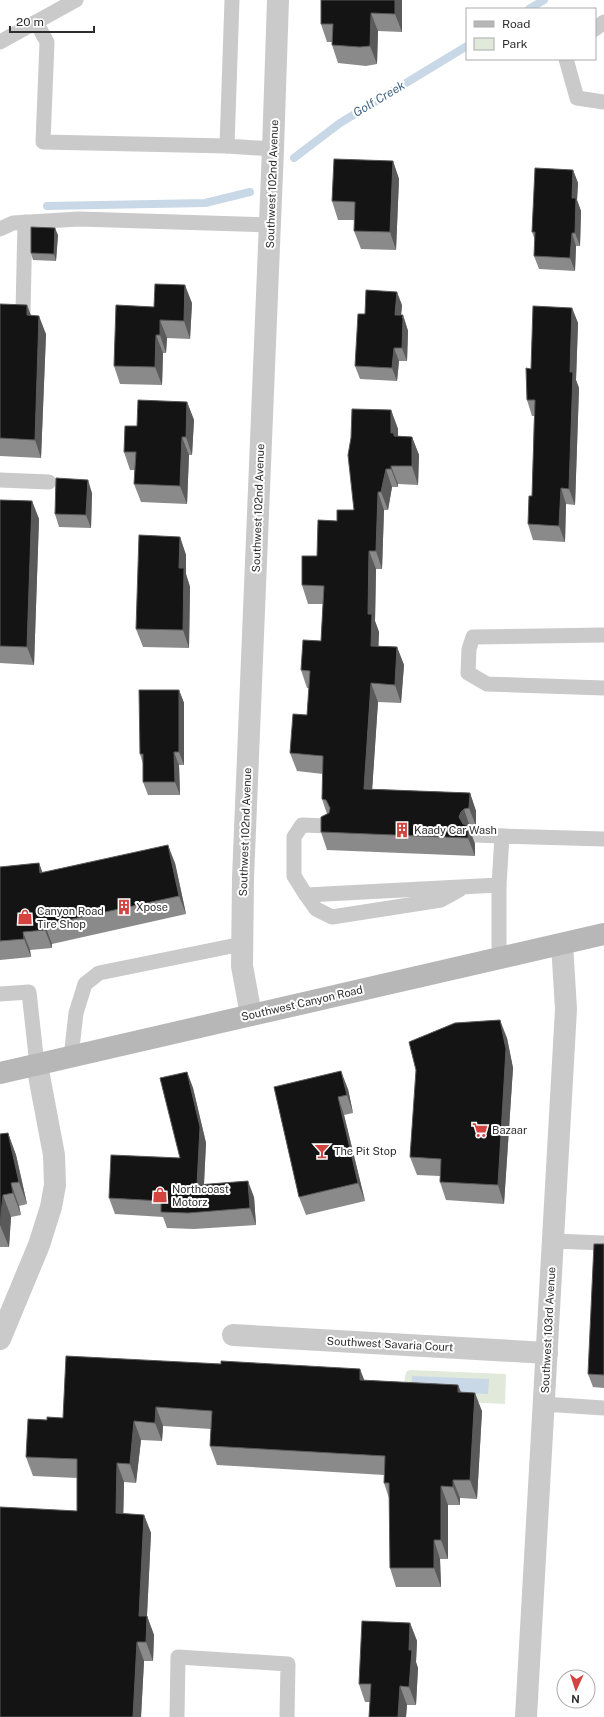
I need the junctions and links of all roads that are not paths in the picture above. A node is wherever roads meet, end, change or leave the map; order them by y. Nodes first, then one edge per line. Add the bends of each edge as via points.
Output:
1 (76, 0) edge
2 (232, 0) edge
3 (278, 0) edge
4 (36, 22) junction
5 (604, 22) edge
6 (596, 28) edge
7 (0, 42) edge
8 (566, 60) edge
9 (604, 102) edge
10 (227, 146) junction
11 (273, 149) junction
12 (25, 222) junction
13 (270, 225) junction
14 (0, 229) edge
15 (23, 312) edge
16 (0, 480) edge
17 (49, 482) dead end
18 (604, 635) edge
19 (604, 688) edge
20 (328, 826) edge
21 (475, 835) dead end
22 (502, 836) junction
23 (604, 839) edge
24 (499, 885) junction
25 (466, 887) junction
26 (306, 895) junction
27 (604, 934) edge
28 (242, 944) junction
29 (562, 944) junction
30 (499, 958) junction
31 (0, 994) edge
32 (251, 1015) junction
33 (71, 1057) junction
34 (37, 1065) junction
35 (0, 1073) edge
36 (553, 1241) junction
37 (604, 1243) edge
38 (233, 1335) dead end
39 (0, 1340) edge
40 (546, 1353) junction
41 (544, 1404) junction
42 (604, 1408) edge
43 (177, 1717) edge
44 (287, 1717) edge
45 (526, 1717) edge

1 - 4 lane
2 - 10 lane
3 - 11 street, Southwest 102nd Avenue
4 - 7 lane
4 - 10 lane via 48,42 43,142
5 - 6 lane
8 - 9 lane via 577,98
10 - 11 lane
11 - 13 street, Southwest 102nd Avenue
12 - 13 lane via 79,219
12 - 14 lane via 13,223
12 - 15 lane
13 - 28 street, Southwest 102nd Avenue
16 - 17 lane
18 - 19 lane via 473,637 469,649 468,673 487,684
20 - 26 lane via 302,825 294,837 294,876
21 - 22 lane
22 - 23 lane
22 - 24 lane
24 - 25 lane
24 - 30 lane
25 - 26 lane
25 - 26 lane via 441,900 332,917 316,909
27 - 29 main road, Southwest Canyon Road
28 - 32 street, Southwest 102nd Avenue via 242,966
28 - 33 lane via 98,973 85,984 76,1013
29 - 30 main road, Southwest Canyon Road
29 - 36 street, Southwest 103rd Avenue via 566,1009
30 - 32 main road, Southwest Canyon Road
31 - 34 lane via 29,992
32 - 33 main road, Southwest Canyon Road
33 - 34 main road, Southwest Canyon Road
34 - 35 main road, Southwest Canyon Road
34 - 39 street via 54,1155 55,1185 39,1245
36 - 37 lane
36 - 40 street, Southwest 103rd Avenue
38 - 40 street, Southwest Savaria Court
40 - 41 street, Southwest 103rd Avenue
41 - 42 lane
41 - 45 street, Southwest 103rd Avenue
43 - 44 lane via 178,1657 288,1664

